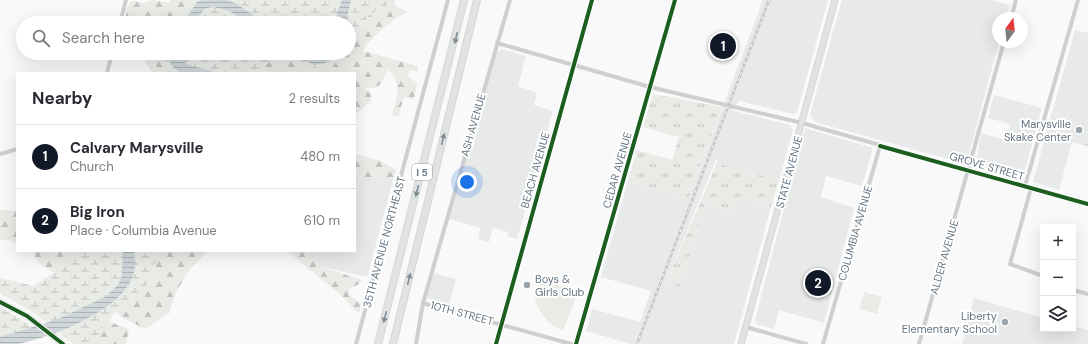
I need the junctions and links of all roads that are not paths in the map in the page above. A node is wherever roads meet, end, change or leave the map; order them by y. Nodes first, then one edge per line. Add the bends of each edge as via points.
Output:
1 (126, 0) edge
2 (448, 0) edge
3 (464, 0) edge
4 (477, 0) edge
5 (510, 0) edge
6 (592, 0) edge
7 (675, 0) edge
8 (835, 0) edge
9 (1016, 0) edge
10 (1078, 0) edge
11 (1013, 12) edge
12 (122, 16) edge
13 (497, 43) junction
14 (1002, 48) edge
15 (110, 60) edge
16 (574, 65) junction
17 (107, 72) edge
18 (650, 87) junction
19 (802, 123) junction
20 (880, 146) junction
21 (16, 149) edge
22 (0, 154) edge
23 (968, 170) junction
24 (1025, 186) junction
25 (1031, 188) junction
26 (1088, 204) edge
27 (1040, 275) edge
28 (1076, 291) edge
29 (1088, 294) edge
30 (0, 302) edge
31 (422, 303) junction
32 (501, 323) junction
33 (746, 327) junction
34 (63, 344) edge
35 (356, 344) edge
36 (378, 344) edge
37 (393, 344) edge
38 (416, 344) edge
39 (496, 344) edge
40 (572, 344) edge
41 (576, 344) edge
42 (741, 344) edge
43 (806, 344) edge
44 (823, 344) edge
45 (919, 344) edge

1 - 12 street
2 - 35 street, 35TH AVENUE NORTHEAST
3 -> 36 highway, I 5
37 -> 4 highway, I 5
5 - 13 street, ASH AVENUE
6 - 16 street, BEACH AVENUE
7 - 18 street, CEDAR AVENUE
8 - 19 main road, STATE AVENUE
9 - 11 street
10 - 24 street
13 - 16 street, GROVE STREET
13 - 31 street, ASH AVENUE
14 - 23 street, ALDER AVENUE
15 - 17 street
16 - 18 street, GROVE STREET
16 - 32 street, BEACH AVENUE
18 - 19 street, GROVE STREET
18 - 41 street, CEDAR AVENUE
19 - 20 street, GROVE STREET
19 - 33 main road, STATE AVENUE
20 - 23 street, GROVE STREET
20 - 44 street, COLUMBIA AVENUE
21 - 22 street
23 - 24 street, GROVE STREET
23 - 45 street, ALDER AVENUE
24 - 25 street, GROVE STREET
25 - 26 street, GROVE STREET
25 - 27 street via 1010,264
28 - 29 street
30 - 34 main road via 38,324
31 - 32 street, 10TH STREET
31 - 38 street, ASH AVENUE
32 - 39 street, BEACH AVENUE
32 - 40 street, 10TH STREET
33 - 42 main road, STATE AVENUE
33 - 43 street

